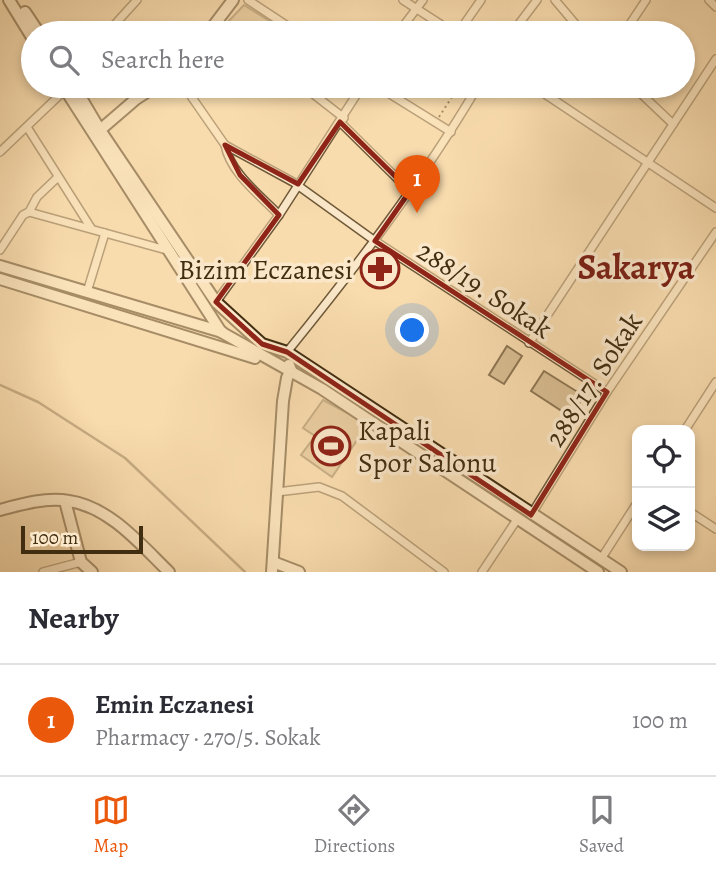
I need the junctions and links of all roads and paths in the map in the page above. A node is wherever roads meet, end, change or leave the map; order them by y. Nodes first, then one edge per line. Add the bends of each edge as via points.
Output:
1 (9, 0) edge
2 (16, 0) edge
3 (137, 0) edge
4 (233, 0) edge
5 (248, 0) edge
6 (403, 0) edge
7 (423, 0) edge
8 (481, 0) edge
9 (537, 0) edge
10 (555, 0) edge
11 (646, 0) edge
12 (709, 0) edge
13 (716, 7) edge
14 (416, 9) junction
15 (22, 21) edge
16 (31, 21) edge
17 (118, 21) edge
18 (219, 21) edge
19 (280, 21) edge
20 (407, 21) edge
21 (436, 21) edge
22 (465, 21) edge
23 (521, 21) edge
24 (573, 21) edge
25 (632, 21) edge
26 (716, 59) edge
27 (695, 91) edge
28 (56, 98) edge
29 (74, 98) edge
30 (75, 98) edge
31 (138, 98) edge
32 (192, 98) edge
33 (317, 98) edge
34 (355, 98) edge
35 (396, 98) edge
36 (452, 98) edge
37 (471, 98) edge
38 (551, 98) edge
39 (646, 98) edge
40 (690, 98) edge
41 (439, 117) dead end
42 (342, 120) junction
43 (673, 124) junction
44 (27, 127) junction
45 (100, 130) junction
46 (451, 132) junction
47 (225, 145) junction
48 (0, 152) edge
49 (648, 162) junction
50 (58, 177) junction
51 (298, 185) junction
52 (410, 191) junction
53 (716, 208) edge
54 (29, 212) junction
55 (279, 215) junction
56 (91, 229) junction
57 (716, 232) edge
58 (105, 233) junction
59 (375, 242) junction
60 (0, 250) edge
61 (171, 251) junction
62 (0, 266) edge
63 (0, 279) edge
64 (87, 292) junction
65 (216, 302) junction
66 (221, 332) junction
67 (529, 343) junction
68 (262, 344) junction
69 (286, 352) junction
70 (286, 368) junction
71 (716, 382) edge
72 (607, 392) junction
73 (688, 425) edge
74 (277, 492) junction
75 (65, 500) junction
76 (0, 510) edge
77 (632, 511) edge
78 (531, 515) junction
79 (695, 515) edge
80 (517, 518) junction
81 (716, 529) edge
82 (601, 559) junction
83 (81, 562) junction
84 (272, 567) edge
85 (592, 570) edge
86 (166, 571) edge
87 (43, 572) edge
88 (92, 572) edge
89 (299, 572) edge
90 (444, 572) edge
91 (482, 572) edge
92 (621, 572) edge

1 - 15 street
2 - 16 street
3 - 17 street
4 - 18 street
5 - 19 street
6 - 14 street
7 - 14 street
8 - 22 street
9 - 23 street
10 - 24 street
11 - 25 street
12 - 13 street
14 - 20 street
14 - 21 street
26 - 27 street
28 - 44 street
29 - 61 street
30 - 45 street
31 - 45 street
32 - 47 street, 288/19. Sokak
33 - 42 street
34 - 42 street
35 - 46 street
36 - 41 path
37 - 46 street
38 - 49 street
39 - 43 street
40 - 43 street
42 - 51 street
42 - 52 street
43 - 49 street
44 - 48 street
44 - 50 street
45 - 65 street
46 - 52 street
47 - 51 street, 288/19. Sokak
47 - 55 street via 240,175
49 - 53 street
49 - 67 street
50 - 54 street
50 - 56 street
51 - 55 street
51 - 59 street, 288/19. Sokak
52 - 59 street
54 - 56 street
54 - 60 street
55 - 65 street
56 - 58 street
57 - 72 street, 288/17. Sokak
58 - 61 street
58 - 64 street
59 - 67 street, 288/19. Sokak
59 - 69 street
61 - 66 street
62 - 64 street
63 - 70 street
64 - 66 street
65 - 68 street
66 - 68 street
66 - 70 street
67 - 72 street, 288/19. Sokak
68 - 69 street
69 - 70 street
69 - 78 street
70 - 74 street
70 - 80 street
71 - 73 street
72 - 78 street, 288/17. Sokak
74 - 84 street
74 - 90 street via 319,487 342,496
75 - 76 street via 34,501
75 - 83 street
75 - 86 street via 117,523
77 - 82 street
78 - 82 street
79 - 81 street
80 - 85 street
80 - 91 street
82 - 92 street
83 - 87 street
83 - 88 street
84 - 89 street

